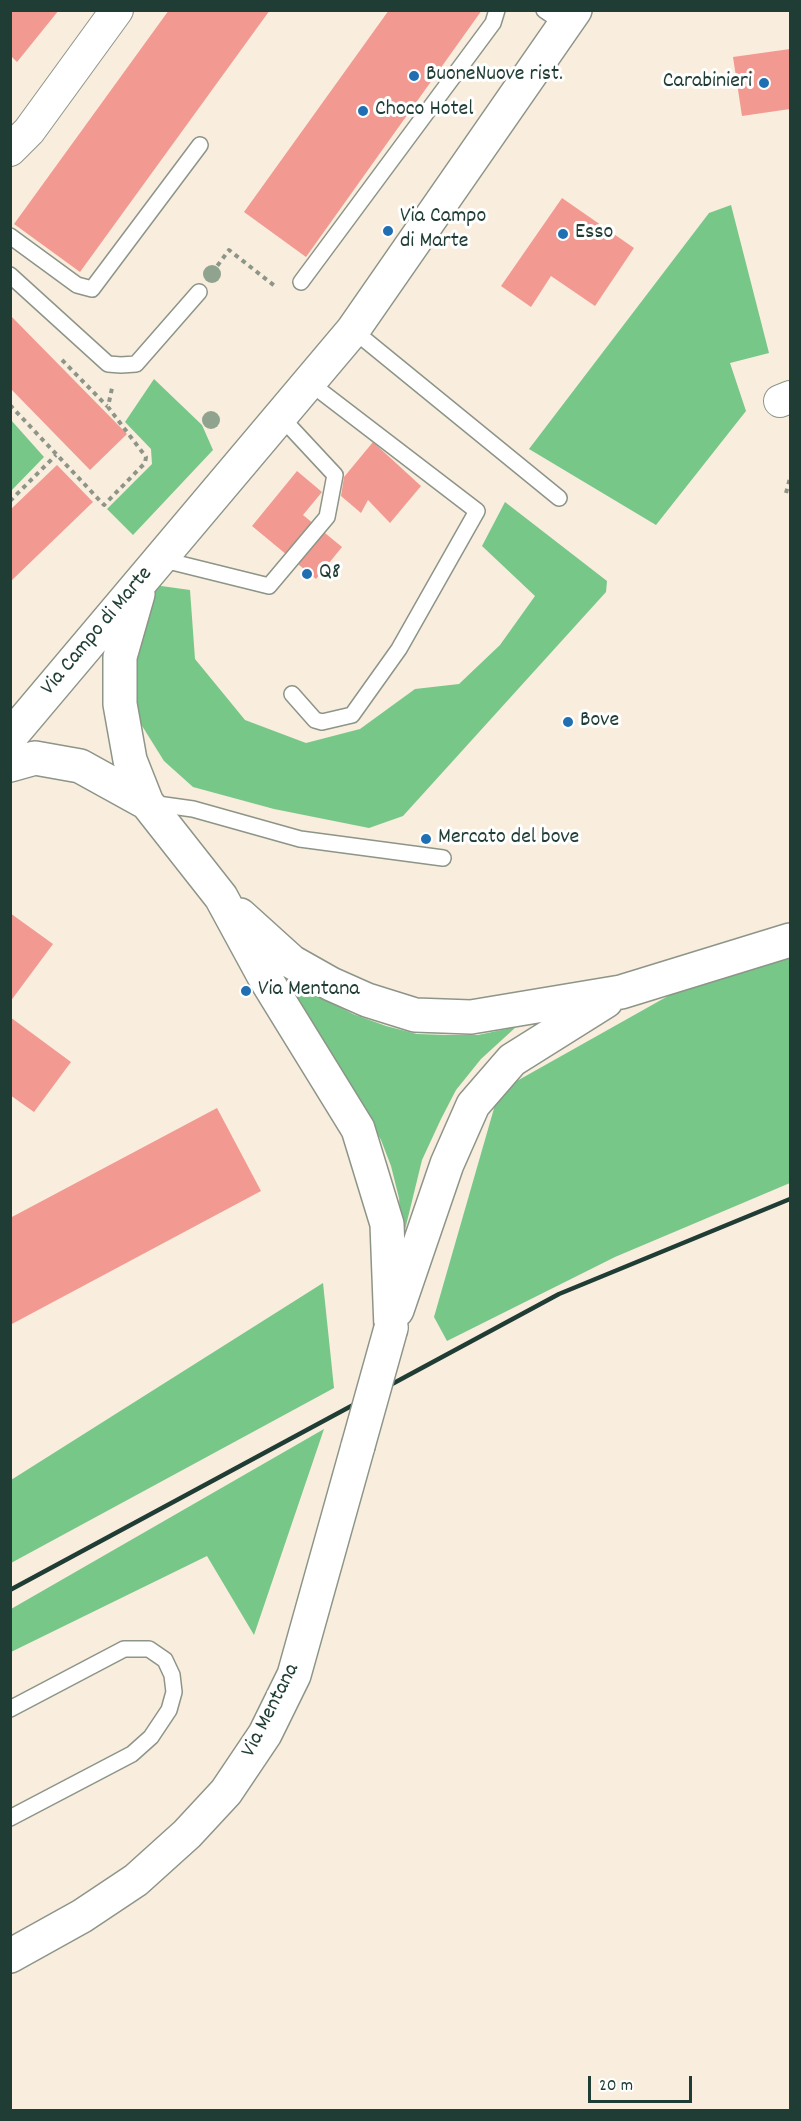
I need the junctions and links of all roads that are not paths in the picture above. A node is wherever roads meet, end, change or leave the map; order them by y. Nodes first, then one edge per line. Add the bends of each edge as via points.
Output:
1 (117, 10) edge
2 (497, 10) edge
3 (562, 15) edge
4 (201, 145) dead end
5 (10, 150) edge
6 (10, 236) edge
7 (10, 275) edge
8 (301, 282) dead end
9 (199, 292) dead end
10 (353, 330) junction
11 (310, 383) junction
12 (281, 417) junction
13 (559, 498) dead end
14 (151, 571) junction
15 (292, 694) dead end
16 (10, 736) edge
17 (10, 765) edge
18 (147, 803) junction
19 (443, 858) dead end
20 (221, 897) junction
21 (790, 940) edge
22 (621, 992) junction
23 (391, 1328) junction
24 (10, 1709) edge
25 (10, 1818) edge
26 (10, 1956) edge

1 - 5 street via 29,131
2 - 8 lane via 493,23
3 - 10 main road, Via Campo di Marte
4 - 6 lane via 92,289 77,285
7 - 9 lane via 108,364 136,364
10 - 11 main road, Via Campo di Marte
10 - 13 lane
11 - 12 main road, Via Campo di Marte
11 - 15 lane via 477,511 399,649 352,715 315,720
12 - 14 main road, Via Campo di Marte
12 - 14 lane via 335,475 327,517 269,586
14 - 16 main road, Via Campo di Marte
14 - 18 main road, Via Mentana via 120,657 120,704 130,760
17 - 18 main road, Via Mentana via 35,758 80,766
18 - 19 lane via 193,809 300,839
18 - 20 main road, Via Mentana
20 - 22 main road via 292,962 367,1000 415,1015 471,1017
20 - 23 main road, Via Mentana via 264,978 358,1129 387,1224
21 - 22 main road
22 - 23 main road, Via Mentana via 512,1060 473,1105 447,1164
23 - 26 main road, Via Mentana, bridge via 294,1675 265,1734 226,1792 136,1880
24 - 25 lane via 124,1649 148,1649 165,1660 172,1676 174,1692 168,1710 151,1737 132,1754

